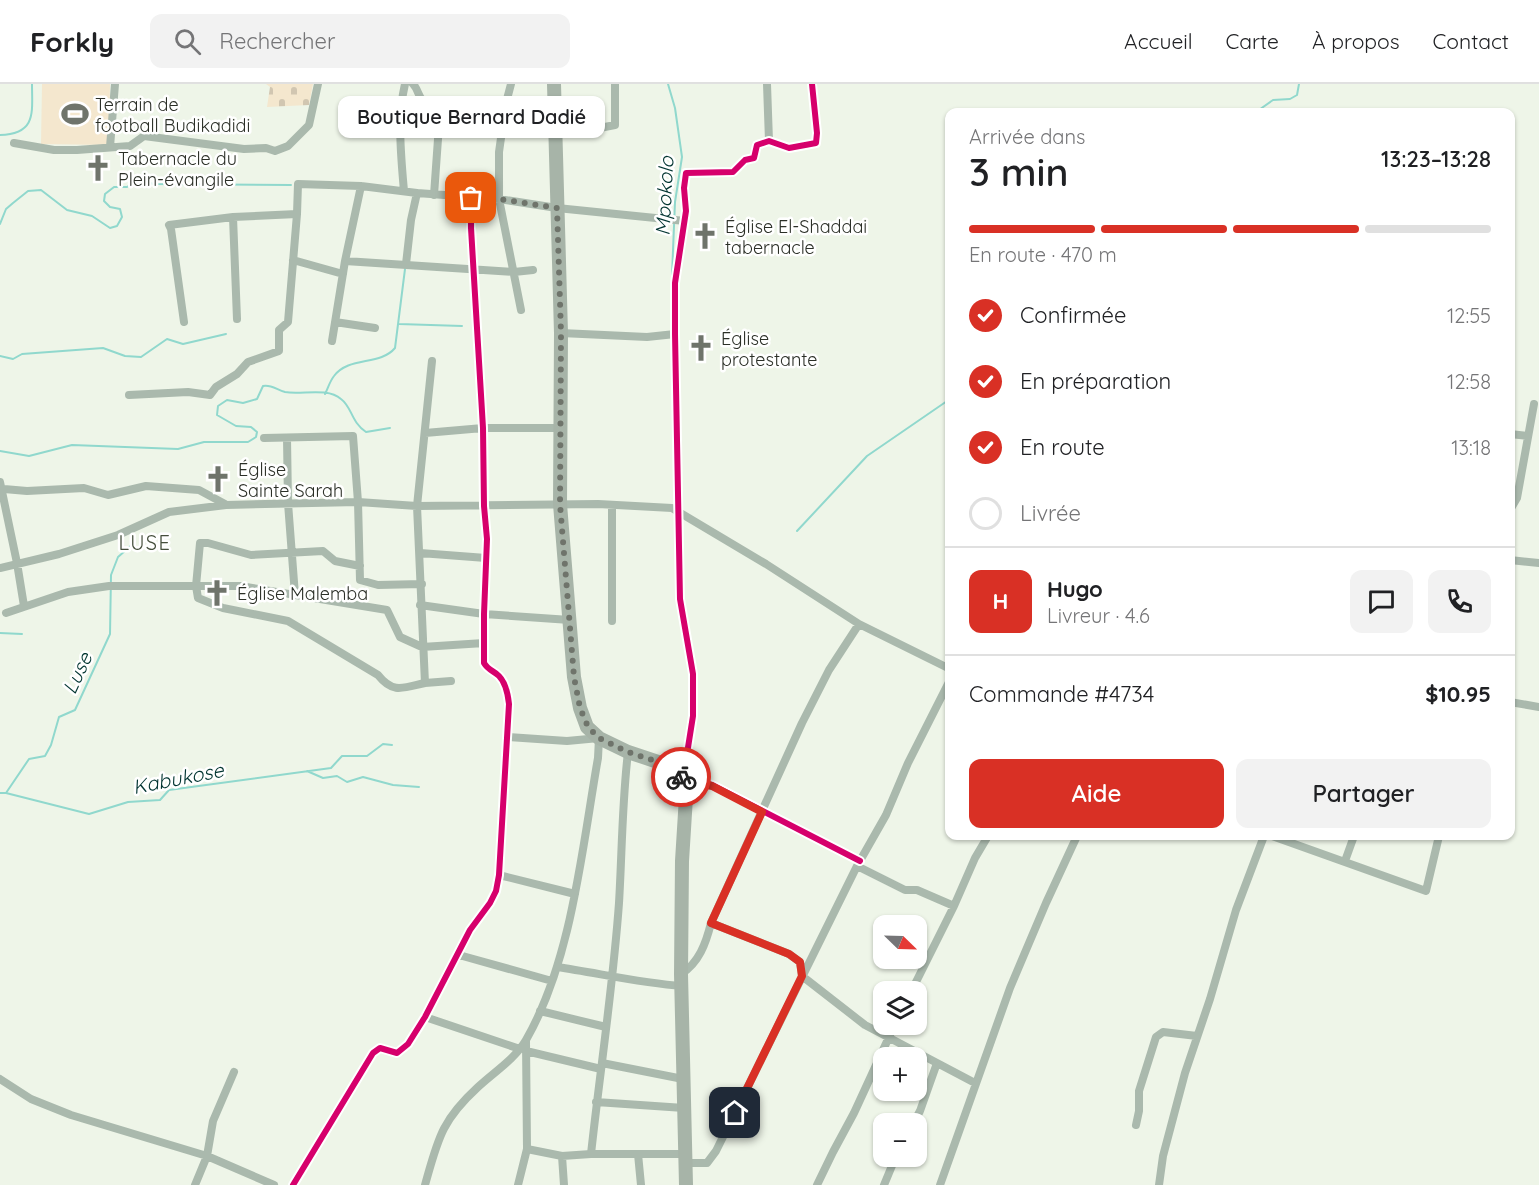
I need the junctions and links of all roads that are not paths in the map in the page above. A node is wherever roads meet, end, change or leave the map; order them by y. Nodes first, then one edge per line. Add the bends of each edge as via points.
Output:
1 (115, 84) edge
2 (318, 84) edge
3 (405, 84) edge
4 (413, 84) edge
5 (511, 84) edge
6 (554, 84) edge
7 (615, 84) edge
8 (767, 84) edge
9 (812, 84) edge
10 (555, 133) junction
11 (769, 141) junction
12 (14, 142) dead end
13 (110, 147) junction
14 (361, 186) junction
15 (404, 191) junction
16 (417, 193) junction
17 (434, 195) junction
18 (471, 198) junction
19 (499, 199) junction
20 (557, 208) junction
21 (297, 214) junction
22 (233, 218) junction
23 (685, 221) junction
24 (293, 260) junction
25 (345, 261) junction
26 (406, 264) junction
27 (474, 270) junction
28 (533, 270) dead end
29 (514, 272) junction
30 (343, 274) junction
31 (521, 310) dead end
32 (237, 319) dead end
33 (184, 322) dead end
34 (335, 322) junction
35 (375, 328) dead end
36 (561, 333) junction
37 (675, 334) junction
38 (332, 341) dead end
39 (432, 361) dead end
40 (129, 395) dead end
41 (1534, 404) dead end
42 (483, 428) junction
43 (559, 428) junction
44 (425, 434) junction
45 (1515, 435) edge
46 (1528, 436) junction
47 (264, 438) dead end
48 (287, 438) junction
49 (0, 482) edge
50 (1, 494) edge
51 (1515, 501) edge
52 (358, 502) junction
53 (288, 503) junction
54 (226, 504) junction
55 (560, 504) junction
56 (417, 506) junction
57 (483, 506) junction
58 (612, 506) junction
59 (677, 509) junction
60 (291, 553) junction
61 (420, 553) junction
62 (486, 558) junction
63 (1515, 561) edge
64 (17, 563) junction
65 (1539, 563) edge
66 (360, 566) junction
67 (0, 568) edge
68 (422, 584) junction
69 (196, 586) junction
70 (294, 595) junction
71 (420, 605) junction
72 (24, 606) junction
73 (6, 612) dead end
74 (484, 614) junction
75 (570, 620) junction
76 (612, 621) dead end
77 (859, 624) junction
78 (484, 643) junction
79 (422, 647) junction
80 (945, 667) edge
81 (451, 681) dead end
82 (425, 683) junction
83 (945, 690) edge
84 (1515, 703) edge
85 (1539, 707) edge
86 (508, 736) junction
87 (599, 738) junction
88 (628, 752) junction
89 (683, 779) junction
90 (762, 812) junction
91 (986, 840) edge
92 (1075, 840) edge
93 (1262, 840) edge
94 (1284, 840) edge
95 (1353, 840) edge
96 (1438, 840) edge
97 (1345, 861) junction
98 (858, 864) junction
99 (499, 875) junction
100 (575, 894) junction
101 (954, 906) junction
102 (711, 923) junction
103 (459, 955) junction
104 (556, 967) junction
105 (612, 975) junction
106 (802, 976) junction
107 (682, 980) junction
108 (552, 981) junction
109 (916, 981) edge
110 (540, 1011) junction
111 (425, 1017) junction
112 (606, 1027) junction
113 (890, 1035) edge
114 (1197, 1036) junction
115 (889, 1038) junction
116 (523, 1050) junction
117 (937, 1063) junction
118 (602, 1066) junction
119 (234, 1072) dead end
120 (0, 1079) edge
121 (683, 1079) junction
122 (975, 1083) junction
123 (596, 1102) junction
124 (684, 1108) junction
125 (919, 1113) edge
126 (1136, 1125) dead end
127 (527, 1149) junction
128 (591, 1154) junction
129 (638, 1154) junction
130 (207, 1156) junction
131 (562, 1156) junction
132 (685, 1158) junction
133 (891, 1167) edge
134 (195, 1185) edge
135 (274, 1185) edge
136 (293, 1185) edge
137 (425, 1185) edge
138 (518, 1185) edge
139 (564, 1185) edge
140 (640, 1185) edge
141 (686, 1185) edge
142 (817, 1185) edge
143 (884, 1185) edge
144 (940, 1185) edge
145 (1159, 1185) edge

1 - 13 street
2 - 13 street via 309,125 288,146 275,151 144,136 130,146
3 - 15 street
4 - 17 street via 439,125
5 - 19 street via 499,152
6 - 10 highway
7 - 10 street via 615,125
8 - 11 street
9 - 11 street via 816,143 789,148
10 - 20 highway
11 - 23 street via 757,145 754,158 745,160 733,171 686,173
12 - 13 street via 54,150
14 - 15 street
14 - 21 street via 298,184
14 - 25 street
15 - 16 street
16 - 17 street
16 - 26 street
17 - 18 street
18 - 19 street
18 - 27 street
19 - 20 street
19 - 29 street
20 - 23 street
20 - 36 highway
21 - 22 street
21 - 24 street
22 - 32 street
22 - 33 street via 169,225
23 - 37 street via 675,283
24 - 30 street
24 - 40 street via 288,322 279,330 279,351 248,362 210,395
25 - 26 street
25 - 30 street
26 - 27 street
27 - 29 street
27 - 42 street
28 - 29 street
29 - 31 street
30 - 34 street
34 - 35 street
34 - 38 street
36 - 37 street via 647,338
36 - 43 highway
37 - 59 street
39 - 44 street
41 - 46 street
42 - 43 street
42 - 44 street
42 - 57 street
43 - 55 highway
44 - 56 street
45 - 46 street
46 - 51 street
47 - 48 street
48 - 52 street via 353,436
48 - 53 street
49 - 50 street
50 - 54 street via 4,489 84,488 108,495 146,486 199,490
50 - 64 street
52 - 53 street
52 - 56 street
52 - 66 street
53 - 54 street
53 - 60 street
54 - 64 street via 169,512 118,535
55 - 57 street
55 - 58 street
55 - 75 highway
56 - 57 street
56 - 61 street
57 - 62 street
58 - 59 street
58 - 76 street
59 - 77 street
59 - 89 street via 680,598 693,674 693,716
60 - 66 street via 323,551 335,561
60 - 69 street via 251,555 200,543
60 - 70 street
61 - 62 street
61 - 68 street
62 - 74 street
63 - 65 street
64 - 67 street
64 - 72 street
66 - 68 street via 360,580 378,585
68 - 71 street
69 - 70 street via 240,586
69 - 72 street via 109,586 68,592
69 - 82 street via 198,598 223,608 288,621 378,675 386,685 399,689
70 - 79 street via 387,610 400,637
71 - 74 street
71 - 79 street
72 - 73 street
74 - 75 street
74 - 78 street
75 - 87 highway via 580,708 588,727
77 - 80 street
77 - 90 street via 802,723
78 - 79 street
78 - 86 street via 484,663 504,683 508,696
79 - 82 street
81 - 82 street
83 - 98 street
84 - 85 street
86 - 87 street via 567,741
86 - 99 street
87 - 88 highway
87 - 100 street
88 - 89 highway via 670,766
88 - 105 street
89 - 90 street via 712,786
89 - 107 highway via 686,798
90 - 98 street
90 - 102 street
91 - 101 street
92 - 122 street via 1010,988
93 - 114 street
94 - 97 street
95 - 97 street
96 - 97 street via 1426,891
98 - 101 street via 904,890 917,890
98 - 106 street
99 - 100 street
99 - 103 street via 496,891
100 - 104 street
101 - 109 street
102 - 106 street via 789,954 800,962
102 - 107 street via 701,952
103 - 108 street
103 - 111 street
104 - 105 street
104 - 108 street
105 - 107 street via 658,984
105 - 112 street
106 - 115 street
106 - 132 street via 716,1151 707,1163
107 - 121 highway
108 - 110 street
110 - 112 street
110 - 116 street
111 - 116 street
111 - 136 street via 401,1052 380,1048 373,1053
112 - 118 street
113 - 115 street
114 - 126 street via 1162,1032 1156,1036 1139,1092
114 - 145 street via 1167,1139
115 - 117 street
115 - 142 street
116 - 118 street
116 - 127 street
116 - 137 street via 476,1089 446,1122
117 - 122 street
117 - 125 street
118 - 121 street
118 - 123 street
119 - 130 street via 213,1120
120 - 130 street via 31,1099 71,1115
121 - 124 highway
122 - 144 street
123 - 124 street
123 - 128 street
124 - 132 highway
127 - 131 street
127 - 138 street
128 - 129 street
128 - 131 street
129 - 132 street
129 - 140 street
130 - 134 street
130 - 135 street
131 - 139 street
132 - 141 highway
133 - 143 street

